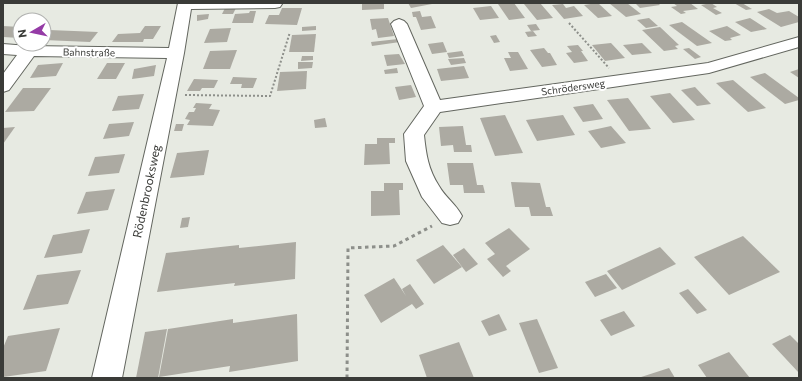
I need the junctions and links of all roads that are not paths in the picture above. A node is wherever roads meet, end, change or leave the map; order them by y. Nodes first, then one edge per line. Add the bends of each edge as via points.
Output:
1 (185, 4) edge
2 (275, 4) dead end
3 (399, 24) dead end
4 (799, 42) edge
5 (52, 51) edge
6 (28, 52) edge
7 (176, 54) junction
8 (3, 86) edge
9 (434, 107) junction
10 (450, 216) road end
11 (106, 378) edge

1 - 2 street
1 - 7 street, Rödenbrooksweg
3 - 9 street
4 - 9 street, Schrödersweg via 709,68
5 - 7 street, Bahnstraße
6 - 8 street
7 - 11 street, Rödenbrooksweg
9 - 10 street via 414,134 416,161 430,191

